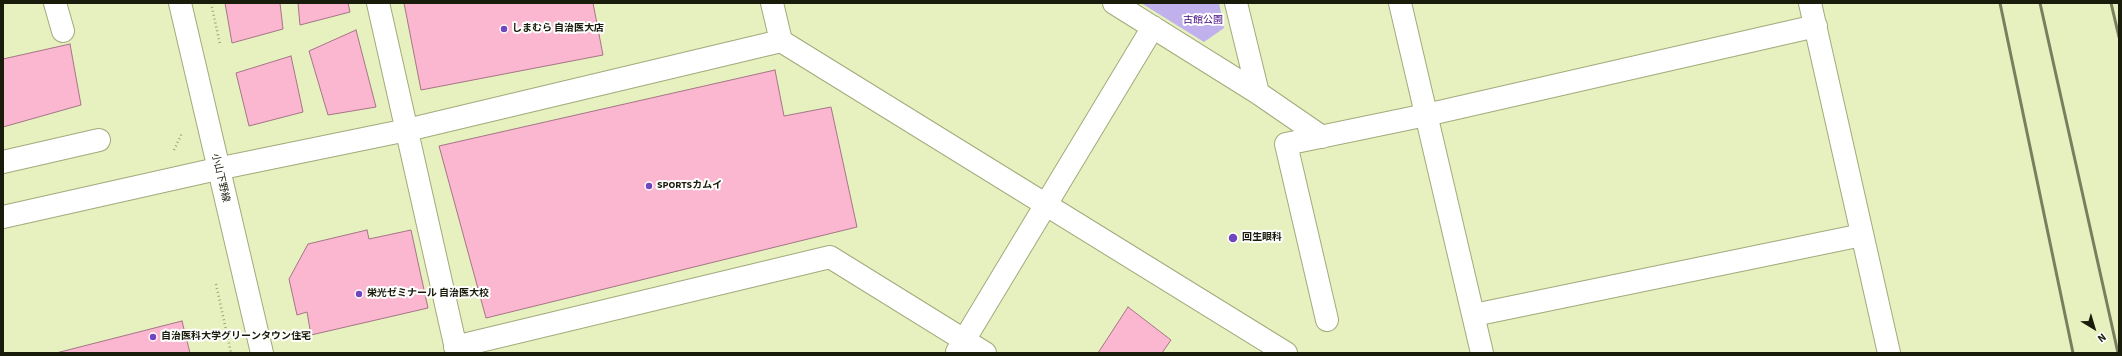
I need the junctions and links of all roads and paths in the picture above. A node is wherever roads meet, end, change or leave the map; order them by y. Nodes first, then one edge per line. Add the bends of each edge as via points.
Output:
1 (55, 3) edge
2 (180, 3) edge
3 (378, 3) edge
4 (772, 3) edge
5 (1114, 3) edge
6 (1236, 3) edge
7 (1400, 3) edge
8 (1810, 3) edge
9 (1816, 26) junction
10 (1152, 27) junction
11 (63, 30) dead end
12 (781, 41) junction
13 (1258, 93) junction
14 (1426, 115) junction
15 (407, 130) junction
16 (1322, 137) junction
17 (99, 140) dead end
18 (3, 162) edge
19 (217, 169) junction
20 (1045, 204) junction
21 (3, 217) edge
22 (1862, 235) junction
23 (214, 279) dead end
24 (1474, 315) junction
25 (1327, 320) dead end
26 (960, 347) edge
27 (456, 350) edge
28 (232, 353) edge
29 (262, 353) edge
30 (985, 353) edge
31 (1286, 353) edge
32 (1482, 353) edge
33 (1889, 353) edge

1 - 11 street
2 - 19 street, 小山下野線
3 - 15 street
4 - 12 street
5 - 10 street
6 - 13 street
7 - 14 street
8 - 9 street
9 - 14 street
9 - 22 street
10 - 13 street
10 - 20 street
12 - 15 street
12 - 20 street
13 - 16 street
14 - 16 street
14 - 24 street
15 - 19 street
15 - 27 street
16 - 25 street via 1286,144
17 - 18 street
19 - 21 street
19 - 29 street, 小山下野線
20 - 26 street
20 - 31 street
22 - 24 street
22 - 33 street
23 - 28 path
24 - 32 street
26 - 27 street via 830,257
26 - 30 street

